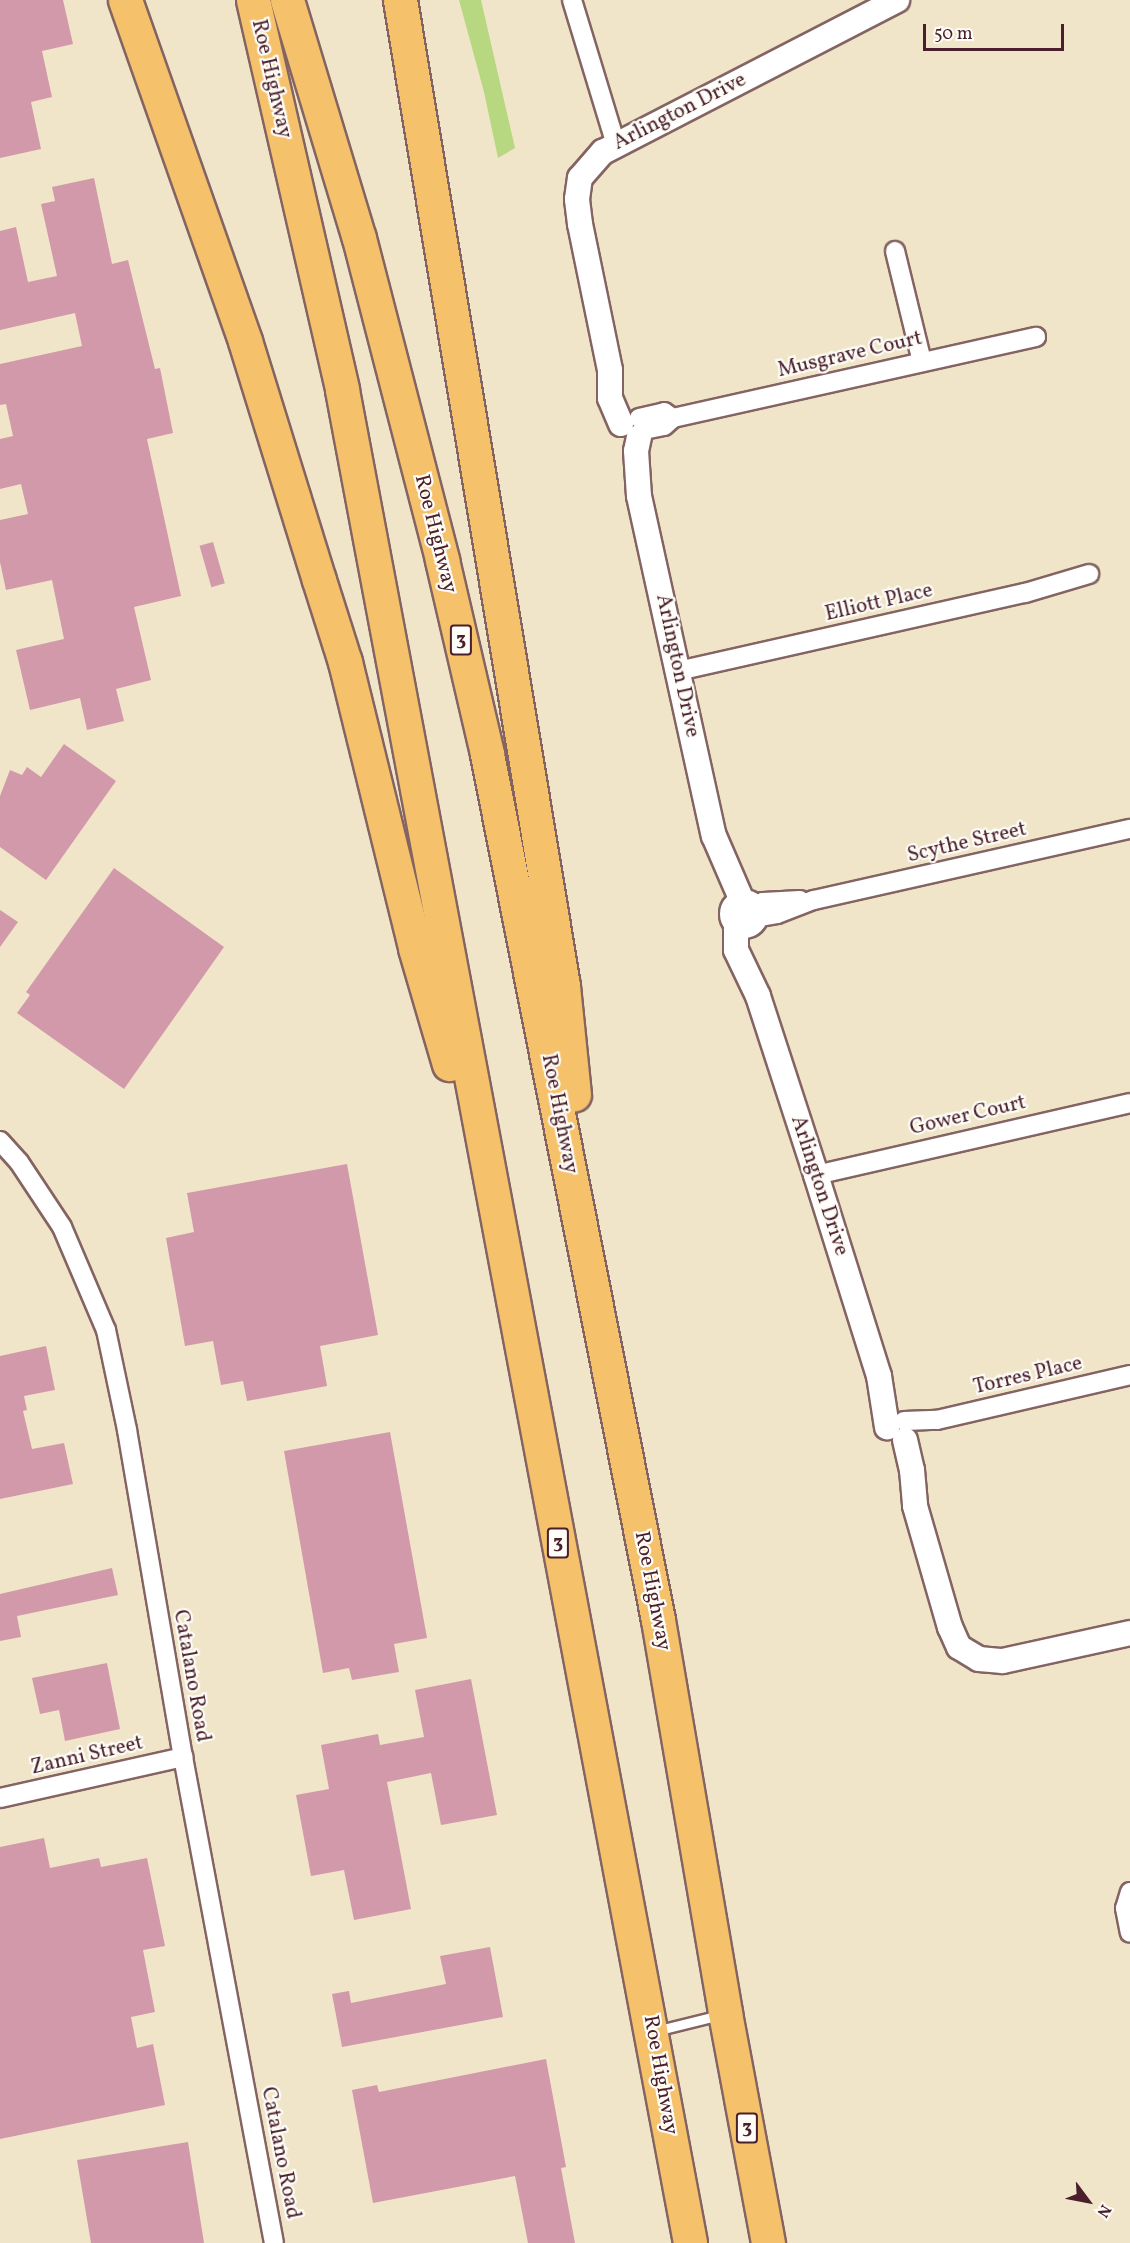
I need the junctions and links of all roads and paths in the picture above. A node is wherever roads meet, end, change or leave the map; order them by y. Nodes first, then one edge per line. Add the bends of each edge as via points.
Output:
1 (125, 0) edge
2 (253, 0) edge
3 (287, 0) edge
4 (400, 0) edge
5 (572, 0) edge
6 (884, 3) edge
7 (616, 145) junction
8 (895, 251) dead end
9 (1036, 337) dead end
10 (922, 362) junction
11 (633, 427) junction
12 (1089, 574) dead end
13 (678, 671) junction
14 (1130, 829) edge
15 (745, 914) junction
16 (1130, 1103) edge
17 (0, 1141) edge
18 (816, 1175) junction
19 (501, 1238) junction
20 (594, 1290) junction
21 (1130, 1376) edge
22 (899, 1430) junction
23 (1130, 1633) edge
24 (183, 1757) junction
25 (0, 1798) edge
26 (1130, 1892) edge
27 (1130, 1933) edge
28 (725, 2013) junction
29 (652, 2032) junction
30 (274, 2243) edge
31 (690, 2243) edge
32 (768, 2243) edge

1 - 19 highway via 245,341 320,580 415,948
2 - 19 highway, Roe Highway / 3 via 342,390
3 - 20 highway, Roe Highway / 3 via 359,238 442,560 489,766
4 - 20 highway via 563,986
5 - 7 street
6 - 7 street, Arlington Drive
7 - 11 street, Arlington Drive via 603,152 580,178 577,199 610,370 610,398
8 - 10 street
9 - 10 street, Musgrave Court
10 - 11 street, Musgrave Court via 673,418 664,426
11 - 13 street, Arlington Drive via 639,496
12 - 13 street, Elliott Place via 1025,593
13 - 15 street, Arlington Drive via 723,896
14 - 15 street, Scythe Street via 814,900 777,914
15 - 18 street, Arlington Drive via 758,996
16 - 18 street, Gower Court
17 - 24 street, Catalano Road via 19,1162 62,1227 106,1330
18 - 22 street, Arlington Drive
19 - 29 highway, Roe Highway / 3
20 - 28 highway, Roe Highway / 3 via 658,1620
21 - 22 street, Torres Place
22 - 23 street, Arlington Drive via 904,1484 915,1506 959,1647 979,1659 1003,1661
24 - 25 street, Zanni Street
24 - 30 street, Catalano Road
26 - 27 street via 1125,1908
28 - 29 lane
28 - 32 highway, Roe Highway / 3
29 - 31 highway, Roe Highway / 3

